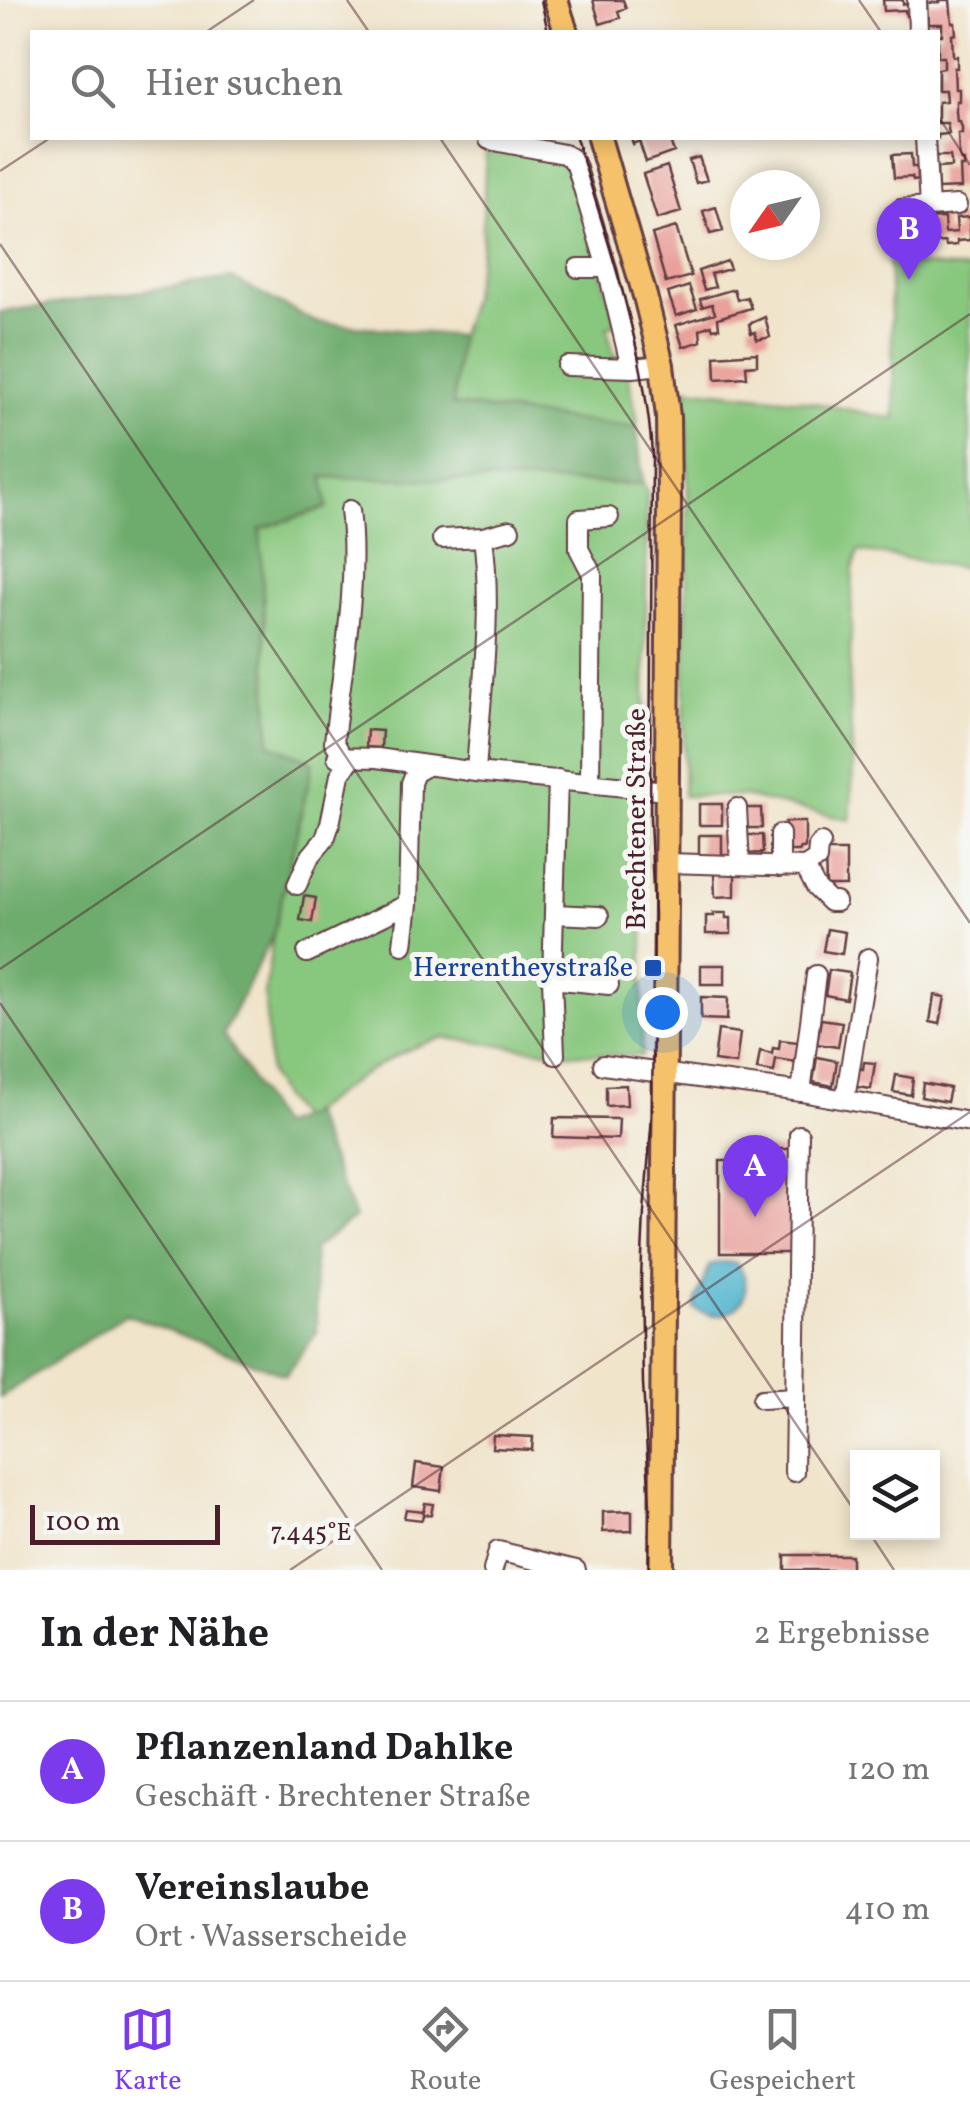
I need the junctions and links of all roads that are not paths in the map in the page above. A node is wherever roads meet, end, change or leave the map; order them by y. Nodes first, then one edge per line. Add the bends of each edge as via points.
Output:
1 (556, 0) edge
2 (916, 0) edge
3 (565, 30) edge
4 (918, 30) edge
5 (488, 140) edge
6 (599, 140) edge
7 (925, 140) edge
8 (957, 205) dead end
9 (929, 206) junction
10 (901, 209) dead end
11 (578, 268) dead end
12 (608, 268) junction
13 (655, 337) junction
14 (625, 346) junction
15 (662, 365) junction
16 (566, 366) dead end
17 (630, 368) junction
18 (350, 510) dead end
19 (609, 517) dead end
20 (510, 530) dead end
21 (483, 536) junction
22 (442, 538) dead end
23 (344, 758) junction
24 (427, 766) junction
25 (476, 772) junction
26 (558, 779) junction
27 (590, 783) junction
28 (666, 791) junction
29 (738, 808) dead end
30 (780, 834) dead end
31 (821, 843) dead end
32 (666, 862) junction
33 (740, 865) junction
34 (780, 867) junction
35 (804, 867) junction
36 (297, 886) dead end
37 (836, 902) dead end
38 (408, 904) junction
39 (554, 914) junction
40 (599, 916) dead end
41 (404, 945) dead end
42 (308, 953) dead end
43 (868, 958) dead end
44 (816, 975) dead end
45 (552, 979) junction
46 (609, 984) dead end
47 (555, 1055) dead end
48 (603, 1065) dead end
49 (664, 1073) junction
50 (730, 1083) junction
51 (801, 1092) junction
52 (845, 1099) junction
53 (728, 1103) dead end
54 (970, 1122) edge
55 (799, 1135) dead end
56 (795, 1397) junction
57 (762, 1399) dead end
58 (794, 1472) dead end
59 (493, 1570) edge
60 (576, 1570) edge
61 (661, 1570) edge

1 - 3 main road
2 - 4 street
5 - 12 street via 572,158
6 - 13 main road, Brechtener Straße
7 - 9 street
8 - 9 street
9 - 10 street
11 - 12 street
12 - 14 street
13 - 14 street
13 - 15 main road, Brechtener Straße
14 - 17 street
15 - 17 street
15 - 28 main road, Brechtener Straße via 669,501
16 - 17 street
18 - 23 street via 353,570 334,742
19 - 27 street via 578,519 579,549 592,574
20 - 21 street
21 - 22 street
21 - 25 street via 487,618
23 - 24 street
23 - 36 street via 325,838
24 - 25 street
24 - 38 street via 412,783
25 - 26 street
26 - 27 street
26 - 39 street
27 - 28 street
28 - 32 main road, Brechtener Straße
29 - 33 street
30 - 34 street
31 - 35 street via 817,859
32 - 33 street
32 - 49 main road, Brechtener Straße
33 - 34 street
34 - 35 street
35 - 37 street via 816,888
38 - 41 street
38 - 42 street
39 - 40 street
39 - 45 street
43 - 52 street
44 - 51 street
45 - 46 street
45 - 47 street
48 - 49 street
49 - 50 street
49 - 61 main road, Brechtener Straße via 652,1383
50 - 51 street
50 - 53 street
51 - 52 street
52 - 54 street
55 - 56 street
56 - 57 street
56 - 58 street
59 - 60 street via 498,1551

